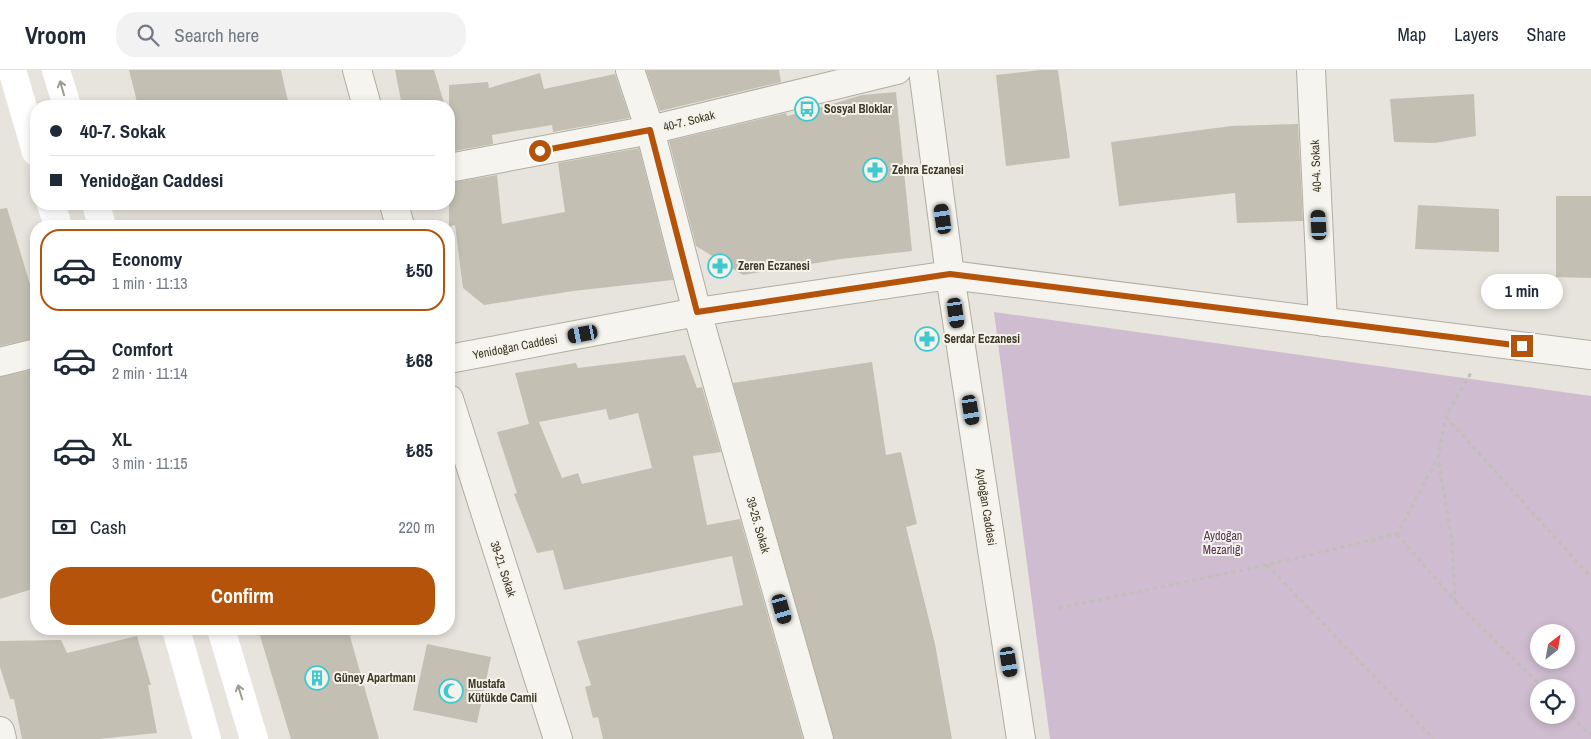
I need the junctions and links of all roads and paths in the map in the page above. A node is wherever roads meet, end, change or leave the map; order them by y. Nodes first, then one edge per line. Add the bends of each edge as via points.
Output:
1 (12, 70) edge
2 (56, 70) edge
3 (357, 70) edge
4 (630, 70) edge
5 (897, 70) edge
6 (923, 70) edge
7 (1311, 70) edge
8 (65, 100) edge
9 (365, 100) edge
10 (650, 130) junction
11 (30, 132) edge
12 (455, 167) edge
13 (950, 274) junction
14 (697, 312) junction
15 (1323, 322) junction
16 (1488, 342) junction
17 (30, 354) edge
18 (1591, 355) edge
19 (455, 358) edge
20 (0, 362) edge
21 (1446, 416) junction
22 (455, 418) edge
23 (1438, 457) junction
24 (1397, 534) junction
25 (1266, 565) junction
26 (1591, 577) edge
27 (1456, 601) junction
28 (1059, 608) dead end
29 (178, 635) edge
30 (223, 635) edge
31 (1534, 679) edge
32 (1575, 720) edge
33 (0, 731) edge
34 (1591, 735) edge
35 (2, 739) edge
36 (207, 739) edge
37 (254, 739) edge
38 (558, 739) edge
39 (819, 739) edge
40 (1021, 739) edge
41 (1434, 739) edge

1 - 11 main road
8 -> 2 main road
3 - 9 street
4 - 10 street, 39-25. Sokak
5 - 10 street, 40-7. Sokak
6 - 13 street, Aydoğan Caddesi
7 - 15 street, 40-4. Sokak
10 - 12 street, 40-7. Sokak
10 - 14 street, 39-25. Sokak
13 - 14 street, Yenidoğan Caddesi
13 - 15 street, Yenidoğan Caddesi
13 - 40 street, Aydoğan Caddesi
14 - 19 street, Yenidoğan Caddesi
14 - 39 street, 39-25. Sokak
15 - 16 street, Yenidoğan Caddesi
16 - 18 street, Yenidoğan Caddesi
16 - 21 path
17 - 20 street
21 - 23 path
21 - 26 path
22 - 38 street, 39-21. Sokak
23 - 24 path
23 - 27 path via 1452,541
24 - 25 path
24 - 27 path
25 - 28 path
25 - 41 path
27 - 31 path
29 - 36 main road
37 -> 30 main road
32 - 34 path
33 - 35 street

